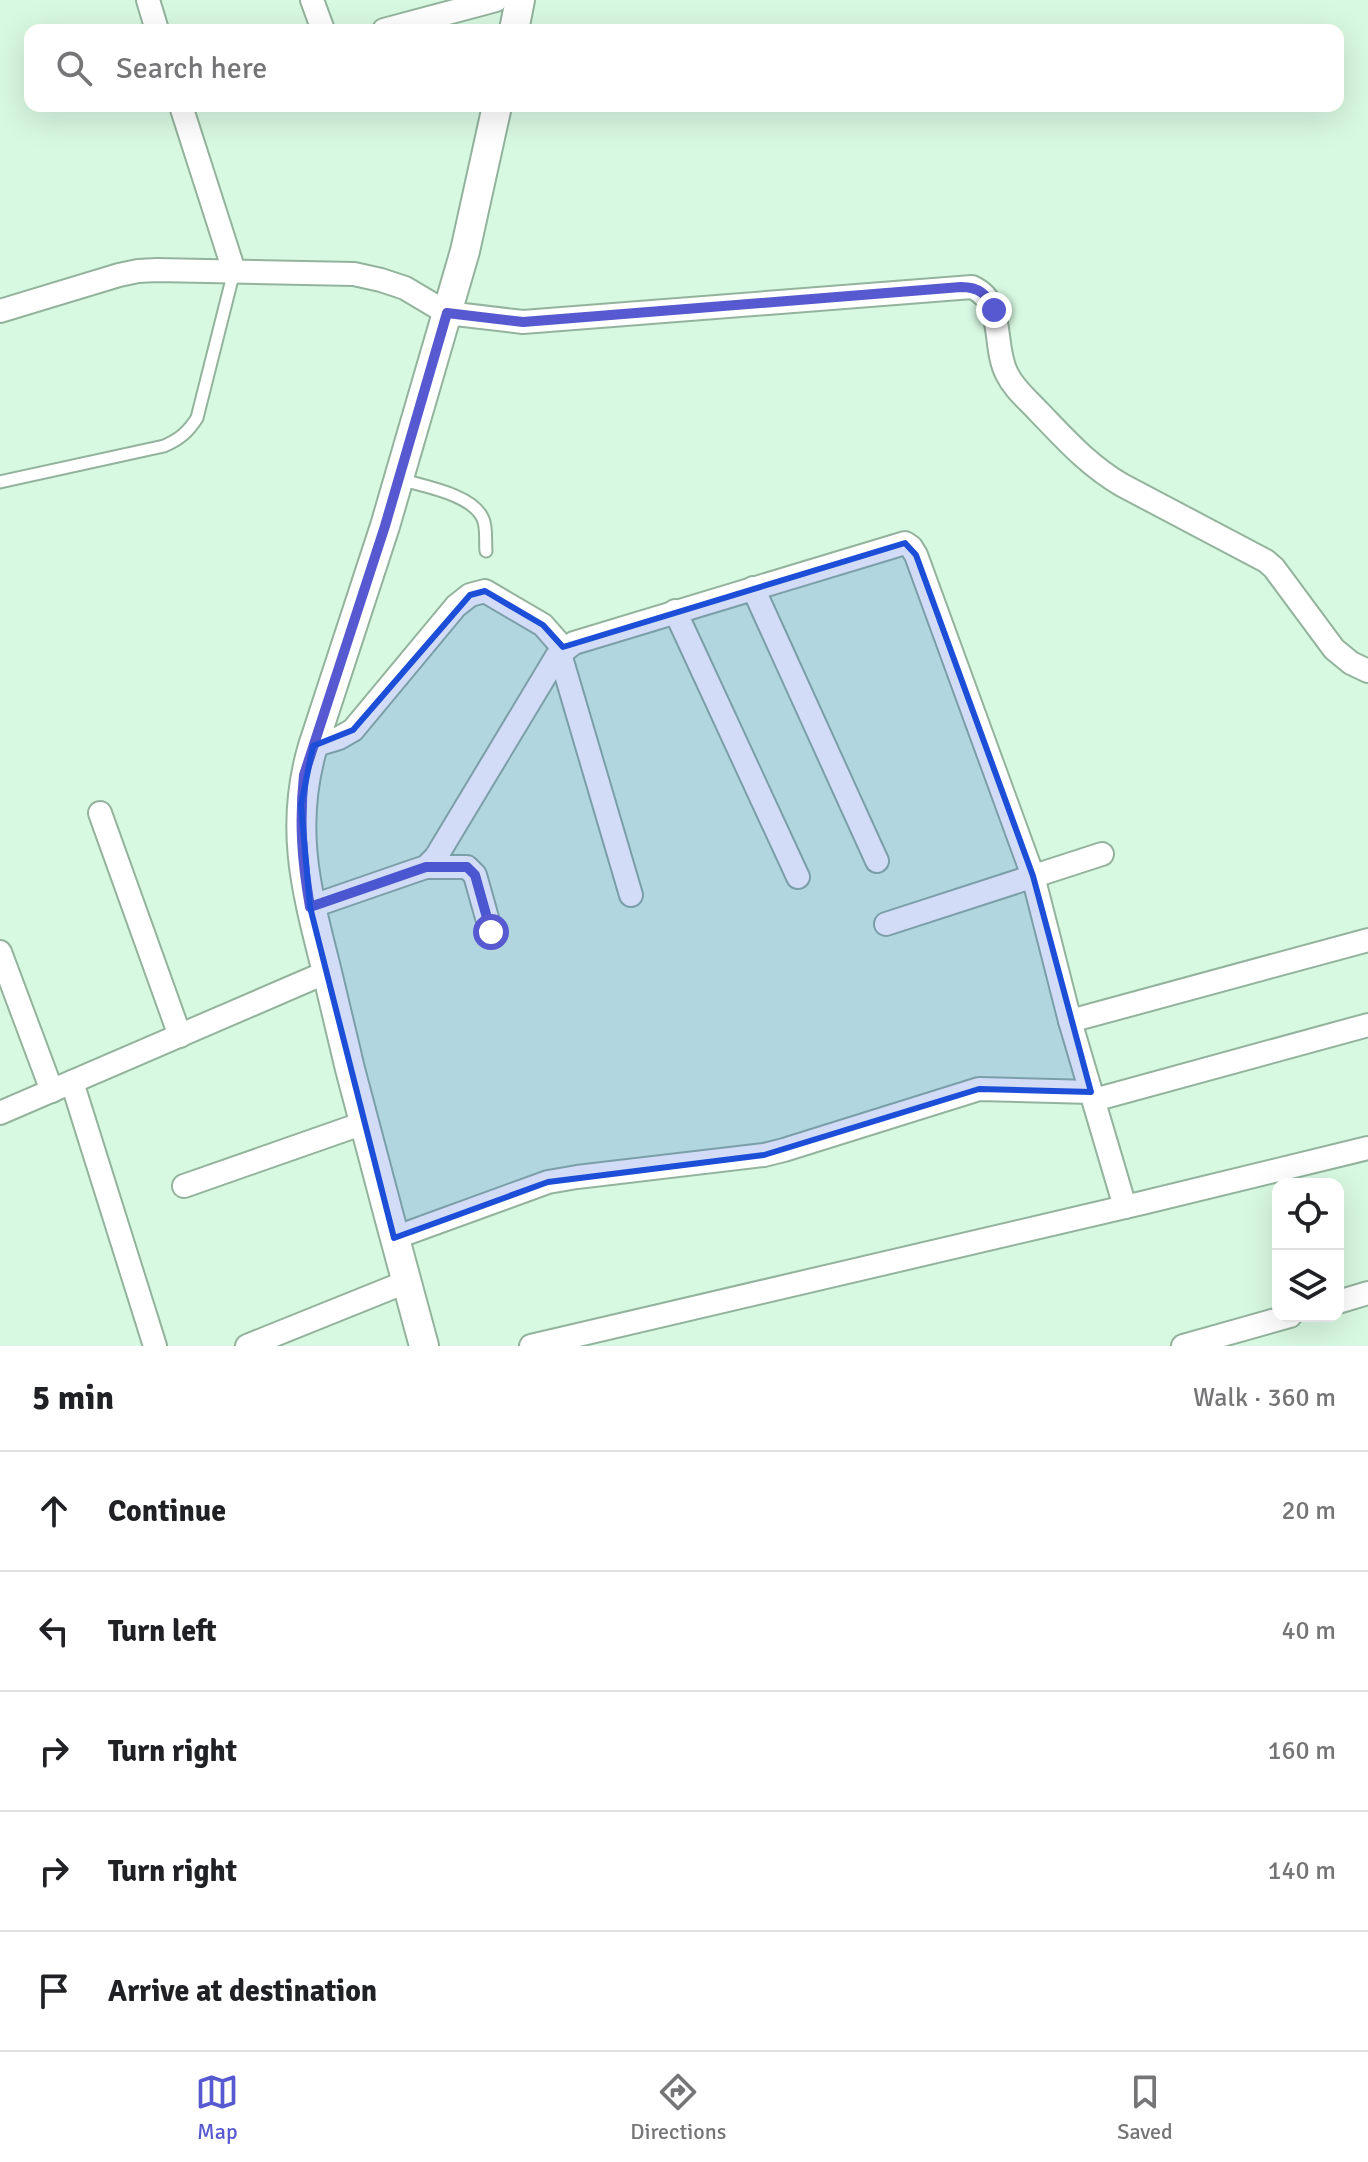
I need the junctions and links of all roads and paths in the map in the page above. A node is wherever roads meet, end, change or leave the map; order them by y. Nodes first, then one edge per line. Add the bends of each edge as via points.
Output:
1 (148, 0) edge
2 (312, 0) edge
3 (496, 0) edge
4 (520, 0) edge
5 (155, 24) edge
6 (321, 24) edge
7 (406, 24) edge
8 (515, 24) edge
9 (183, 112) edge
10 (496, 112) edge
11 (234, 271) junction
12 (0, 311) edge
13 (447, 313) junction
14 (399, 479) junction
15 (0, 482) edge
16 (486, 551) dead end
17 (753, 588) junction
18 (675, 611) junction
19 (562, 652) junction
20 (1368, 671) edge
21 (313, 746) junction
22 (100, 813) dead end
23 (1102, 854) dead end
24 (877, 861) dead end
25 (426, 867) junction
26 (1033, 876) junction
27 (798, 877) dead end
28 (631, 895) dead end
29 (310, 907) junction
30 (886, 924) dead end
31 (491, 932) dead end
32 (1368, 940) edge
33 (0, 952) edge
34 (327, 972) junction
35 (1070, 1021) junction
36 (1368, 1025) edge
37 (180, 1036) junction
38 (62, 1086) junction
39 (1093, 1096) junction
40 (0, 1113) edge
41 (364, 1123) junction
42 (1368, 1148) edge
43 (184, 1186) dead end
44 (1125, 1207) junction
45 (394, 1238) junction
46 (406, 1282) junction
47 (1368, 1293) edge
48 (1344, 1300) edge
49 (1272, 1321) edge
50 (155, 1346) edge
51 (247, 1346) edge
52 (424, 1346) edge
53 (531, 1346) edge
54 (1183, 1346) edge

1 - 5 street
2 - 6 street
3 - 7 street
4 - 8 street
9 - 11 street
10 - 13 street
11 - 12 street via 138,271
11 - 13 street via 354,274 405,288
11 - 15 lane via 197,418 188,431 164,446
13 - 14 street
13 - 20 street via 523,322 972,287 994,310 1001,362 1014,386 1082,457 1122,485 1266,561 1334,649
14 - 16 lane via 471,505 483,519
14 - 21 street
17 - 18 street
17 - 24 street
17 - 26 street via 897,545 911,547
18 - 19 street via 584,639
18 - 27 street
19 - 21 street via 543,625 485,591 470,595 353,730
19 - 25 street
19 - 28 street
21 - 29 street via 301,816
22 - 37 street
23 - 26 street
25 - 29 street
25 - 31 street via 467,867 475,875
26 - 30 street
26 - 35 street
29 - 34 street
32 - 35 street
33 - 38 street
34 - 37 street
34 - 41 street
35 - 39 street
36 - 39 street
37 - 38 street
38 - 40 street
38 - 50 street
39 - 44 street
39 - 45 street via 979,1089 764,1155 548,1182
41 - 43 street
41 - 45 street
42 - 44 street
44 - 53 street
45 - 46 street
46 - 51 street
46 - 52 street
47 - 48 street
49 - 54 street

